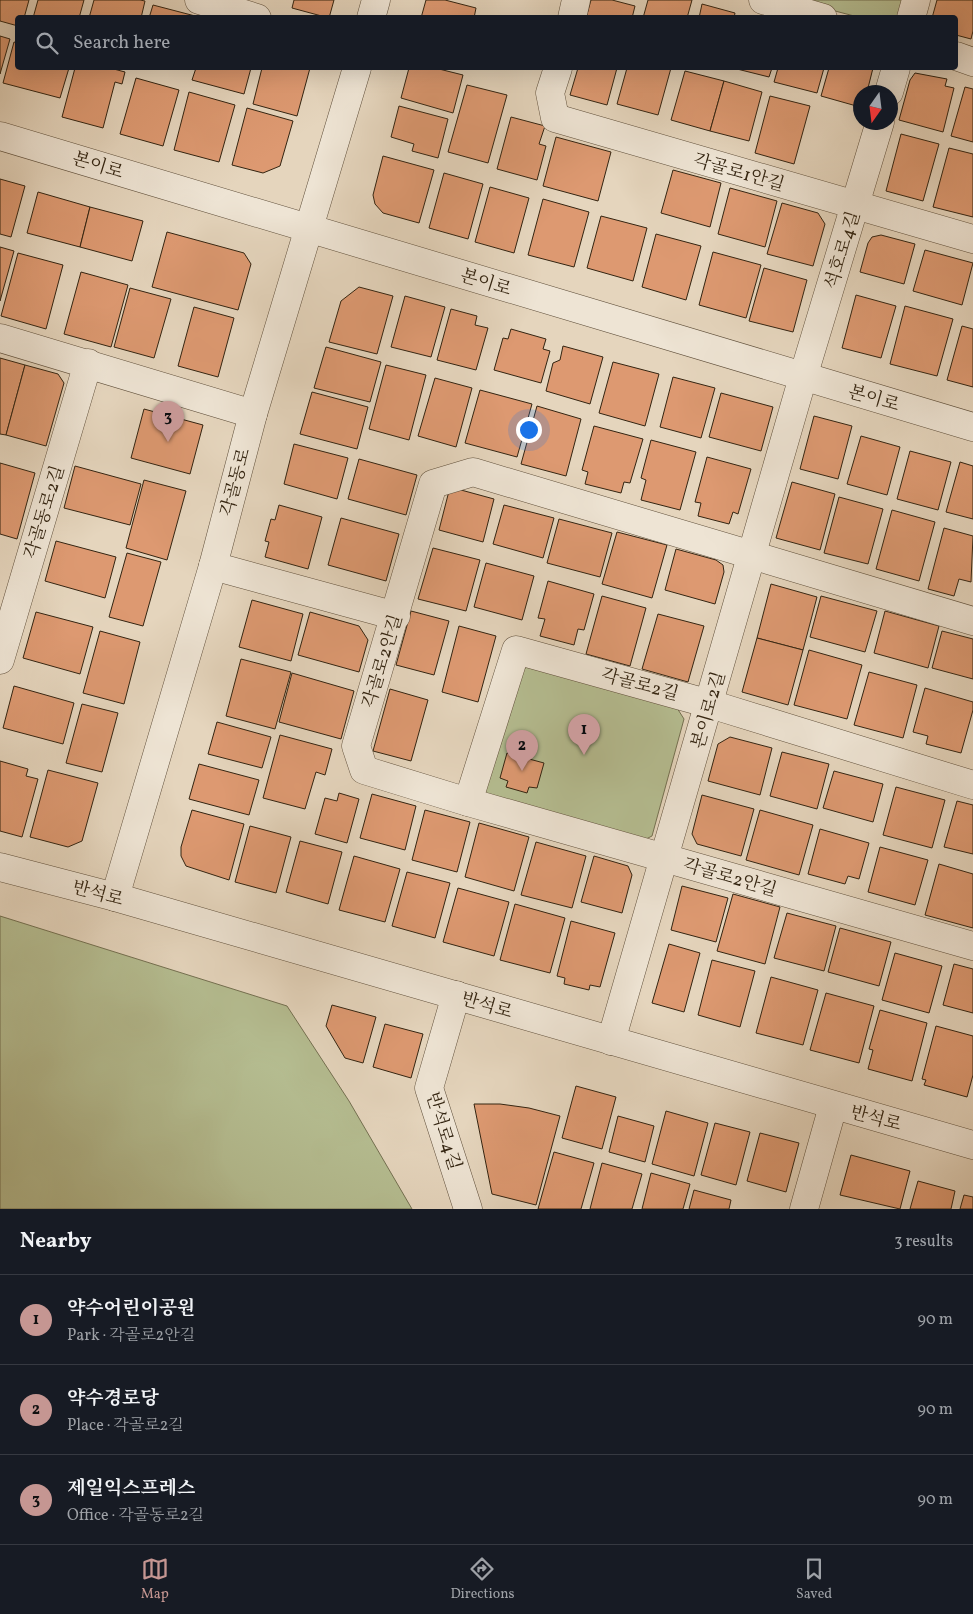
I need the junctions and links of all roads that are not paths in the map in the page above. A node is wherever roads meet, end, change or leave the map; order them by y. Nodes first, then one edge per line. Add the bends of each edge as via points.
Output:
1 (199, 0) edge
2 (376, 0) edge
3 (576, 0) edge
4 (763, 0) edge
5 (916, 0) edge
6 (247, 15) edge
7 (372, 15) edge
8 (573, 15) edge
9 (813, 15) edge
10 (912, 15) edge
11 (958, 57) edge
12 (973, 62) edge
13 (356, 70) edge
14 (557, 70) edge
15 (895, 70) edge
16 (891, 85) edge
17 (878, 130) edge
18 (0, 136) edge
19 (855, 206) junction
20 (310, 230) junction
21 (973, 239) edge
22 (0, 338) edge
23 (88, 363) junction
24 (803, 377) junction
25 (253, 414) junction
26 (973, 427) edge
27 (752, 554) junction
28 (213, 566) junction
29 (396, 616) junction
30 (973, 621) edge
31 (0, 660) edge
32 (710, 704) junction
33 (973, 785) edge
34 (468, 802) junction
35 (664, 858) junction
36 (0, 867) edge
37 (115, 897) junction
38 (973, 946) edge
39 (456, 996) junction
40 (611, 1041) junction
41 (833, 1106) junction
42 (973, 1144) edge
43 (468, 1209) edge
44 (804, 1209) edge

1 - 6 street
2 - 7 street
3 - 8 street
4 - 9 street
5 - 10 street
11 - 12 street
13 - 20 street, 각골동로
14 - 19 street, 각골로1안길 via 550,93 555,118
15 - 16 street
17 - 19 street, 석호로4길
18 - 20 street, 본이로
19 - 21 street, 각골로1안길
19 - 24 street, 석호로4길
20 - 24 street, 본이로
20 - 25 street, 각골동로
22 - 23 street
23 - 25 street
23 - 31 street, 각골동로2길
24 - 26 street, 본이로
24 - 27 street, 본이로2길
25 - 28 street, 각골동로
27 - 29 street, 각골로2안길 via 474,472 433,484
27 - 30 street, 각골로2안길
27 - 32 street, 본이로2길
28 - 29 street
28 - 37 street, 각골동로
29 - 34 street, 각골로2안길 via 356,746 364,770
32 - 33 street, 각골로2길
32 - 34 street, 각골로2길 via 516,650
32 - 35 street, 본이로2길
34 - 35 street, 각골로2안길
35 - 38 street, 각골로2안길
35 - 40 street, 본이로2길
36 - 37 street, 반석로
37 - 39 street, 반석로
39 - 40 street, 반석로
39 - 43 street, 반석로4길 via 429,1088
40 - 41 street, 반석로
41 - 42 street, 반석로
41 - 44 street

